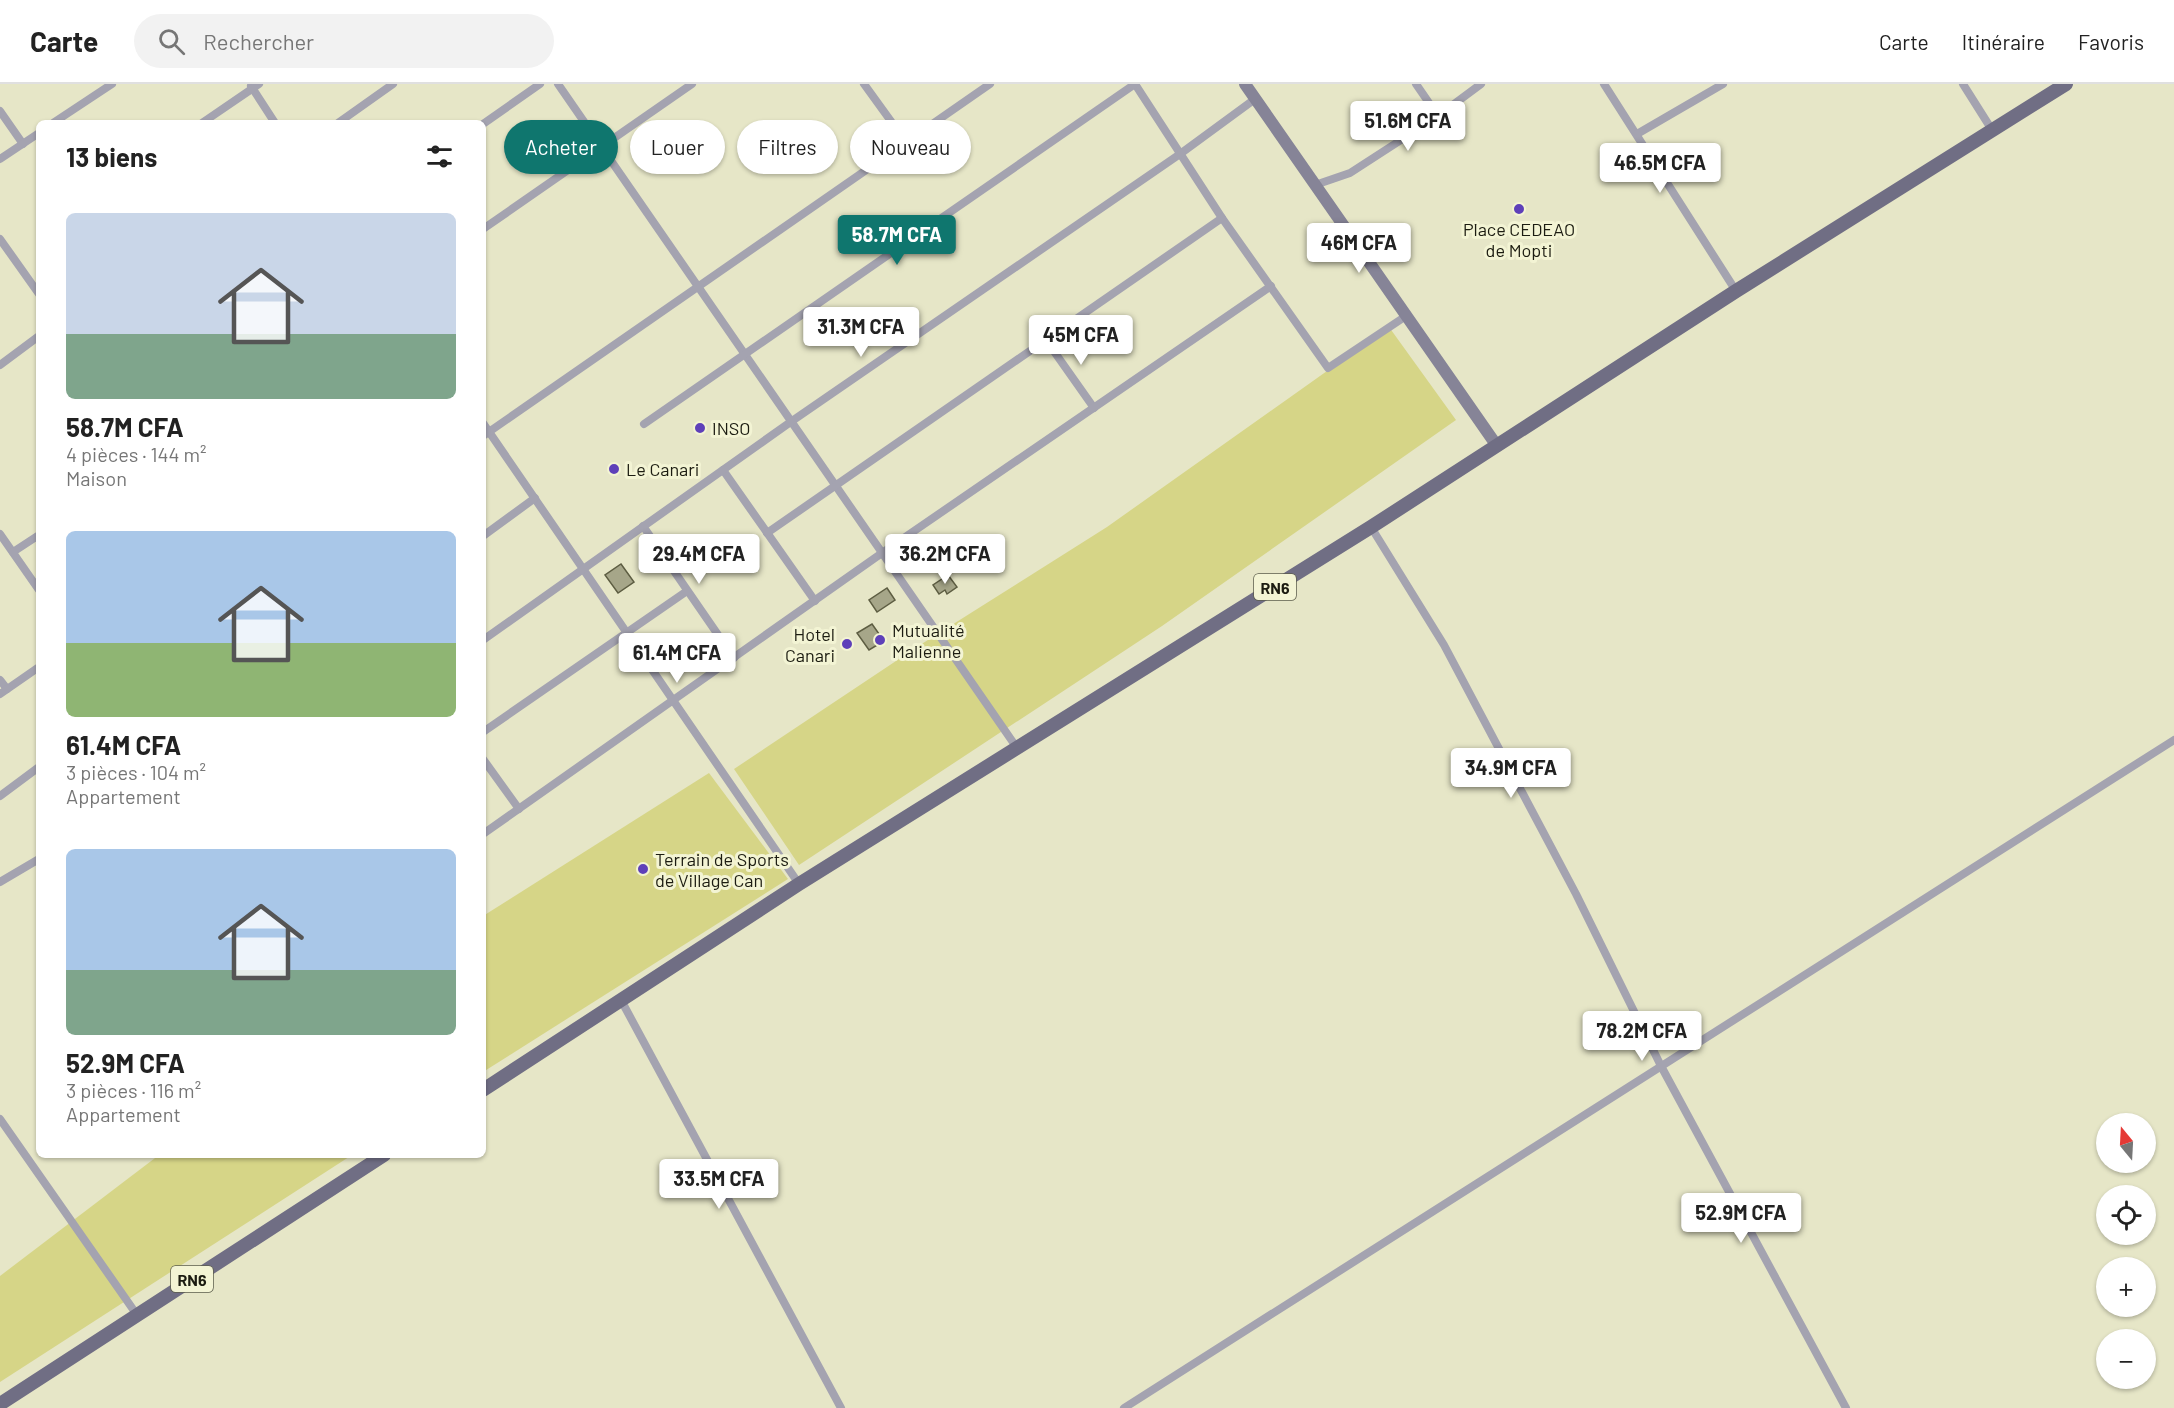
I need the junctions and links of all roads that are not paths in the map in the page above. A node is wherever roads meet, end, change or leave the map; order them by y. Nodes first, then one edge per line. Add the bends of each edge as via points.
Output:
1 (112, 84) edge
2 (393, 84) edge
3 (540, 84) edge
4 (558, 84) edge
5 (692, 84) edge
6 (864, 84) edge
7 (990, 84) edge
8 (1135, 84) edge
9 (1245, 84) edge
10 (1416, 84) edge
11 (1481, 84) edge
12 (1604, 84) edge
13 (1723, 84) edge
14 (1964, 84) edge
15 (2066, 84) edge
16 (254, 86) edge
17 (1256, 99) junction
18 (0, 111) edge
19 (1438, 116) junction
20 (58, 120) edge
21 (206, 120) edge
22 (273, 120) edge
23 (343, 120) edge
24 (583, 120) edge
25 (890, 120) edge
26 (938, 120) edge
27 (486, 122) edge
28 (1992, 130) junction
29 (1637, 134) junction
30 (36, 135) edge
31 (618, 136) edge
32 (23, 144) junction
33 (1180, 154) junction
34 (0, 159) edge
35 (618, 170) edge
36 (563, 174) edge
37 (860, 174) edge
38 (1316, 185) junction
39 (1222, 218) junction
40 (486, 227) edge
41 (0, 239) edge
42 (698, 286) junction
43 (1271, 286) junction
44 (36, 290) edge
45 (1736, 291) junction
46 (1406, 316) junction
47 (36, 338) edge
48 (1046, 340) junction
49 (746, 354) junction
50 (0, 365) edge
51 (1094, 408) junction
52 (792, 421) junction
53 (644, 424) dead end
54 (486, 434) edge
55 (1497, 446) junction
56 (723, 470) junction
57 (836, 486) junction
58 (534, 498) junction
59 (642, 526) junction
60 (1371, 527) junction
61 (767, 533) junction
62 (0, 534) edge
63 (486, 534) edge
64 (36, 537) edge
65 (13, 552) junction
66 (882, 553) junction
67 (582, 569) junction
68 (36, 586) edge
69 (687, 591) junction
70 (815, 601) junction
71 (626, 634) junction
72 (486, 638) edge
73 (734, 658) junction
74 (36, 669) edge
75 (0, 680) edge
76 (4, 692) edge
77 (672, 701) junction
78 (486, 730) edge
79 (2174, 740) edge
80 (1017, 748) junction
81 (486, 763) edge
82 (36, 769) edge
83 (0, 796) edge
84 (519, 809) junction
85 (486, 832) edge
86 (36, 861) edge
87 (0, 882) edge
88 (799, 884) junction
89 (621, 1000) junction
90 (1661, 1066) junction
91 (486, 1088) edge
92 (0, 1119) edge
93 (379, 1158) edge
94 (137, 1315) junction
95 (0, 1404) edge
96 (841, 1408) edge
97 (1124, 1408) edge
98 (1846, 1408) edge

1 - 20 street
2 - 23 street
3 - 27 street
4 - 24 street
5 - 31 street
6 - 25 street
7 - 26 street
8 - 33 street
8 - 49 street
9 - 17 street
10 - 19 street
11 - 19 street
12 - 29 street
13 - 29 street
14 - 28 street
15 - 28 main road, RN6
16 - 21 street
16 - 22 street
17 - 33 street
17 - 38 street
18 - 32 street
19 - 38 street via 1350,173
28 - 45 main road, RN6
29 - 45 street
30 - 32 street
32 - 34 street
33 - 39 street
33 - 52 street
35 - 42 street
36 - 40 street
37 - 42 street
38 - 46 street
39 - 43 street
39 - 48 street
41 - 44 street
42 - 49 street
42 - 54 street
43 - 46 street via 1328,368
43 - 51 street
45 - 55 main road, RN6
46 - 55 street
47 - 50 street
48 - 51 street
48 - 57 street
49 - 52 street
49 - 53 street
51 - 66 street
52 - 56 street
52 - 57 street
54 - 58 street
55 - 60 main road, RN6
56 - 59 street
56 - 61 street
57 - 61 street
57 - 66 street
58 - 63 street
58 - 67 street
59 - 67 street
59 - 69 street
60 - 80 main road, RN6
60 - 90 street via 1444,645 1581,904
61 - 70 street
62 - 65 street
64 - 65 street
65 - 68 street
66 - 70 street
66 - 80 street
67 - 71 street
67 - 72 street
69 - 71 street
69 - 73 street
70 - 73 street
71 - 77 street
71 - 78 street
73 - 77 street
74 - 76 street
75 - 76 street
77 - 84 street
77 - 88 street
79 - 90 street
80 - 88 main road, RN6
81 - 84 street
82 - 83 street
84 - 85 street
86 - 87 street
88 - 89 main road, RN6
89 - 91 main road, RN6
89 - 96 street
90 - 97 street
90 - 98 street
92 - 94 street
93 - 94 main road, RN6
94 - 95 main road, RN6

